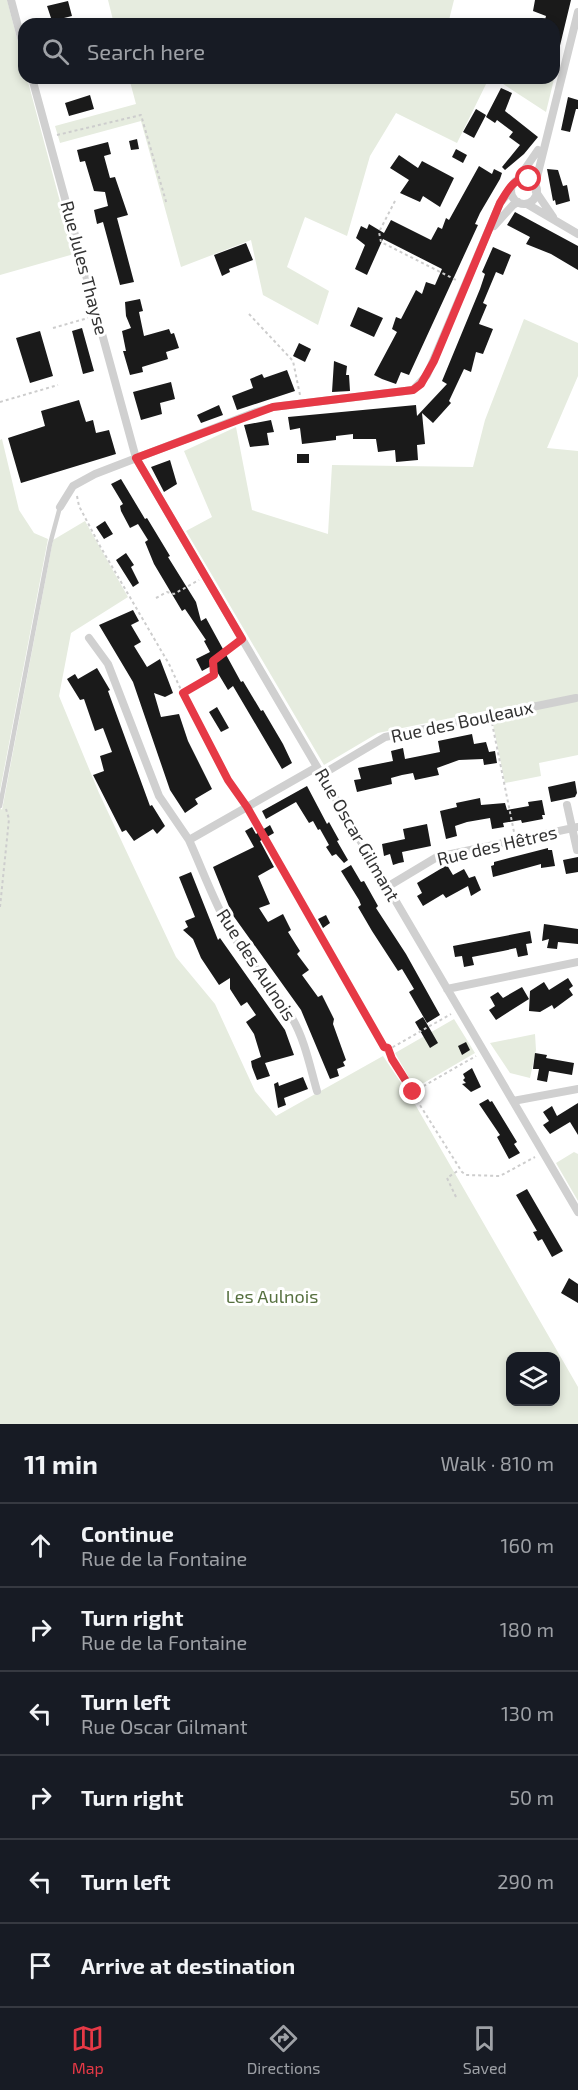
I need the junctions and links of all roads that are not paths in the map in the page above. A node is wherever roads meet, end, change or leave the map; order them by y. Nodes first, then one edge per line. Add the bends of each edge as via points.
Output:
1 (11, 0) edge
2 (578, 12) edge
3 (18, 26) edge
4 (560, 80) edge
5 (34, 84) edge
6 (559, 84) edge
7 (544, 140) junction
8 (518, 179) junction
9 (536, 188) junction
10 (511, 190) junction
11 (523, 203) junction
12 (555, 220) junction
13 (490, 231) junction
14 (578, 234) edge
15 (136, 458) junction
16 (60, 507) joint
17 (89, 638) dead end
18 (576, 698) dead end
19 (319, 771) junction
20 (1, 803) edge
21 (567, 805) dead end
22 (575, 828) edge
23 (189, 840) junction
24 (577, 850) edge
25 (387, 887) junction
26 (578, 962) edge
27 (447, 989) junction
28 (578, 1089) edge
29 (317, 1091) dead end
30 (513, 1101) junction
31 (578, 1212) edge

1 - 3 street
2 - 4 street
5 - 15 street, Rue Jules Thayse
6 - 7 street
7 - 8 street
7 - 9 street
8 - 9 street via 529,179
8 - 10 street
9 - 11 street via 535,197
9 - 12 street
10 - 11 street via 513,198
10 - 13 street via 500,203
11 - 12 street
11 - 13 street via 513,205
12 - 14 street
13 - 15 street via 427,375 413,390 255,412
15 - 16 street via 80,482 66,494
15 - 19 street, Rue Oscar Gilmant
16 - 20 lane
17 - 23 street, Rue des Aulnois via 108,664 159,796
18 - 19 street, Rue des Bouleaux via 385,737
19 - 23 street
19 - 25 street, Rue Oscar Gilmant
21 - 22 street
22 - 24 street
22 - 25 street, Rue des Hêtres via 437,857
23 - 29 street, Rue des Aulnois via 230,929 292,1019
25 - 27 street, Rue Oscar Gilmant
26 - 27 street
27 - 30 street, Rue Oscar Gilmant
28 - 30 street
30 - 31 street, Rue Oscar Gilmant

